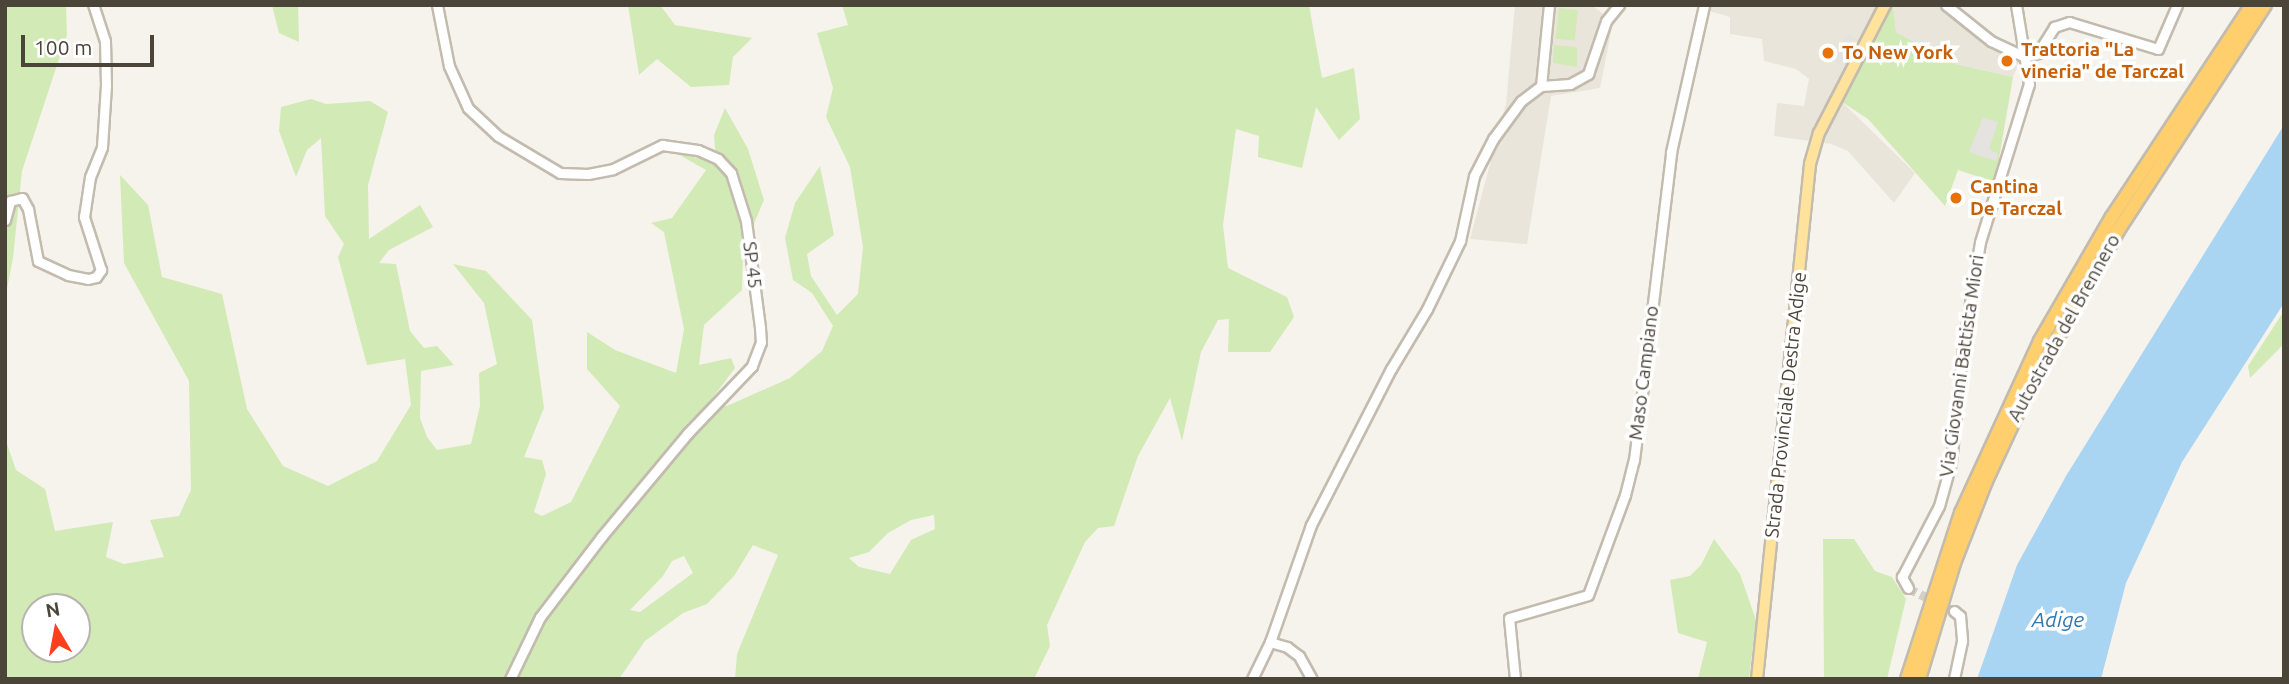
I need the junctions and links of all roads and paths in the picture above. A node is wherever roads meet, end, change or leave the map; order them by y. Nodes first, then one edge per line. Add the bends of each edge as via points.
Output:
1 (93, 5) edge
2 (436, 5) edge
3 (1549, 5) edge
4 (1619, 5) edge
5 (1704, 5) edge
6 (1885, 5) edge
7 (1946, 5) edge
8 (2015, 5) edge
9 (2177, 5) edge
10 (2252, 5) edge
11 (2265, 5) edge
12 (2025, 57) junction
13 (1541, 86) junction
14 (5, 220) edge
15 (1908, 588) dead end
16 (1954, 611) dead end
17 (1270, 642) junction
18 (510, 679) edge
19 (1252, 679) edge
20 (1312, 679) edge
21 (1515, 679) edge
22 (1757, 679) edge
23 (1907, 679) edge
24 (1919, 679) edge
25 (1954, 679) edge

1 - 14 street via 105,41 106,85 102,148 90,177 84,217 101,270 88,279 38,261 22,198 10,201
2 - 18 street, SP 45 via 449,66 468,108 498,136 559,173 612,169 662,145 698,150 718,159 731,173 746,221 760,328 761,342 752,366 687,434 594,546 540,617
3 - 13 street
4 - 13 street via 1606,21 1588,74 1570,84
5 - 21 street, Maso Campiano via 1671,152 1634,460 1625,495 1588,595 1509,618
6 - 22 main road, Strada Provinciale Destra Adige via 1819,133 1810,164
7 - 12 street via 1991,41
8 - 12 street
9 - 12 street via 2158,49 2069,22 2053,27 2038,53
10 - 23 highway, Autostrada del Brennero via 2112,217 2040,341 1961,513
11 - 24 highway, Autostrada del Brennero via 2117,232 2030,386 1954,563
12 - 15 street, Via Giovanni Battista Miori via 2029,84 1980,243 1951,463 1940,506 1902,577
13 - 17 street via 1521,101 1493,139 1474,176 1460,241 1311,525
16 - 25 street via 1960,616 1962,641
17 - 19 street
17 - 20 street via 1299,656

